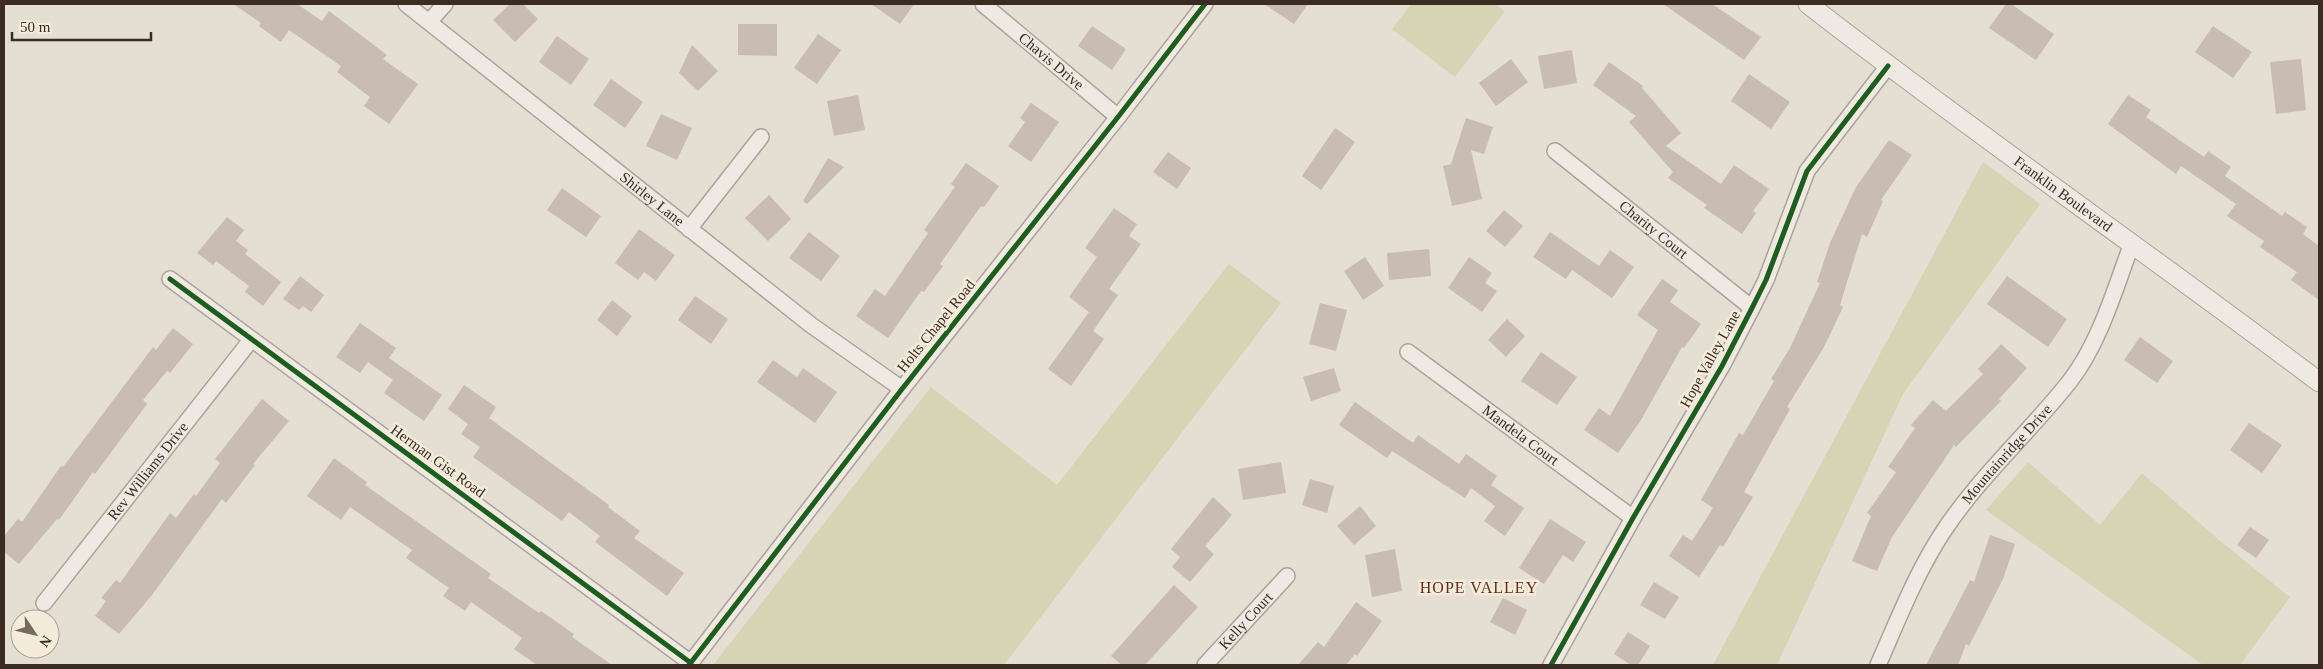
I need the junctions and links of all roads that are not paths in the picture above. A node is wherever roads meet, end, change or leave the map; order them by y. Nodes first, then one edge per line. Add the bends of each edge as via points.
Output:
1 (406, 4) edge
2 (445, 4) edge
3 (983, 4) edge
4 (1205, 4) edge
5 (1808, 4) edge
6 (429, 22) junction
7 (1888, 66) junction
8 (1118, 117) junction
9 (761, 137) dead end
10 (1556, 151) dead end
11 (689, 229) junction
12 (2132, 243) junction
13 (170, 279) dead end
14 (1752, 308) junction
15 (251, 340) junction
16 (1408, 352) dead end
17 (2319, 382) edge
18 (902, 389) junction
19 (1633, 518) junction
20 (1288, 576) dead end
21 (44, 603) dead end
22 (690, 664) edge
23 (1206, 665) edge
24 (1551, 665) edge
25 (1878, 665) edge

1 - 6 street, Shirley Lane
2 - 6 street
3 - 8 street, Chavis Drive
4 - 8 street, Holts Chapel Road
5 - 7 street, Franklin Boulevard
6 - 11 street, Shirley Lane
7 - 12 street, Franklin Boulevard
7 - 14 street, Hope Valley Lane via 1807,171 1766,280
8 - 18 street, Holts Chapel Road
9 - 11 street
10 - 14 street, Charity Court
11 - 18 street, Shirley Lane via 811,325
12 - 17 street, Franklin Boulevard
12 - 25 street, Mountainridge Drive via 2097,334 2071,380 1968,496 1943,532 1924,562
13 - 15 street, Herman Gist Road
14 - 19 street, Hope Valley Lane
15 - 21 street, Rev Williams Drive
15 - 22 street, Herman Gist Road
16 - 19 street, Mandela Court
18 - 22 street, Holts Chapel Road
19 - 24 street, Hope Valley Lane
20 - 23 street, Kelly Court

